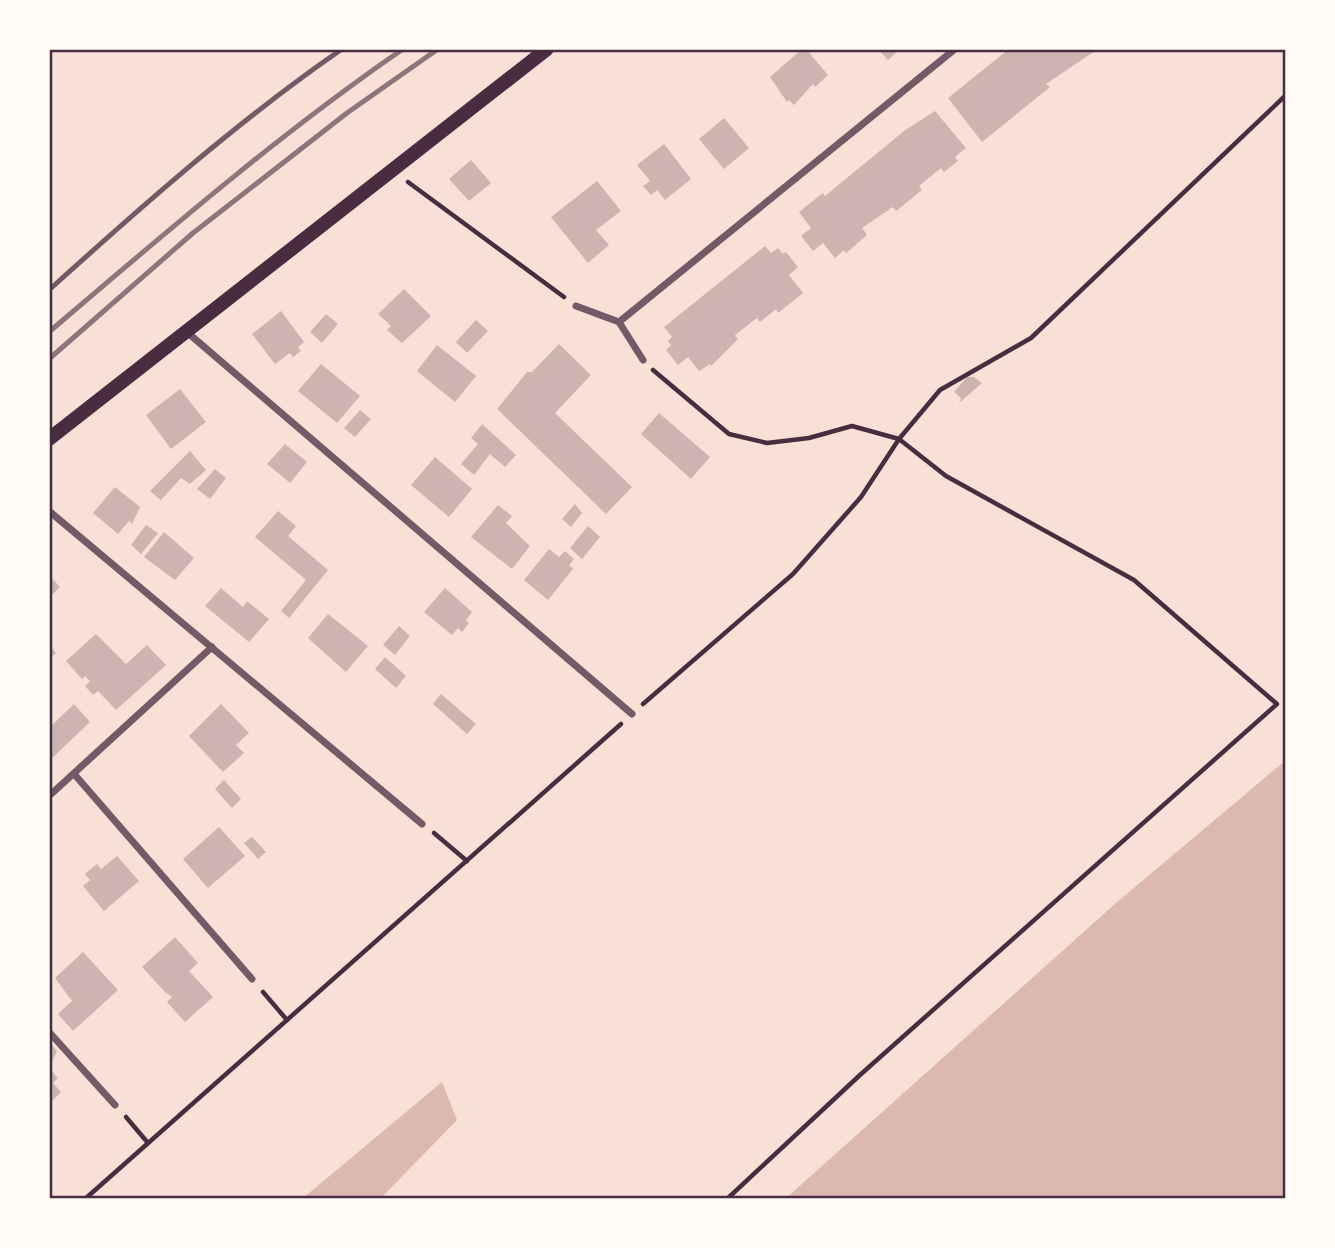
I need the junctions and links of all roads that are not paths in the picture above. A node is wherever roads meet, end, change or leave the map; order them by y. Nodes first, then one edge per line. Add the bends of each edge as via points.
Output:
1 (342, 49) edge
2 (547, 49) edge
3 (955, 49) edge
4 (49, 290) edge
5 (576, 306) road end
6 (619, 322) junction
7 (188, 333) junction
8 (643, 360) road end
9 (49, 439) edge
10 (49, 511) edge
11 (212, 647) junction
12 (632, 714) road end
13 (75, 775) junction
14 (49, 796) edge
15 (422, 824) road end
16 (252, 979) road end
17 (49, 1032) edge
18 (115, 1105) road end

1 - 4 lane via 126,220
2 - 7 main road
3 - 6 street
5 - 6 street
6 - 8 street
7 - 9 main road
7 - 12 street
10 - 11 street
11 - 13 street
11 - 15 street
13 - 14 street
13 - 16 street
17 - 18 street

